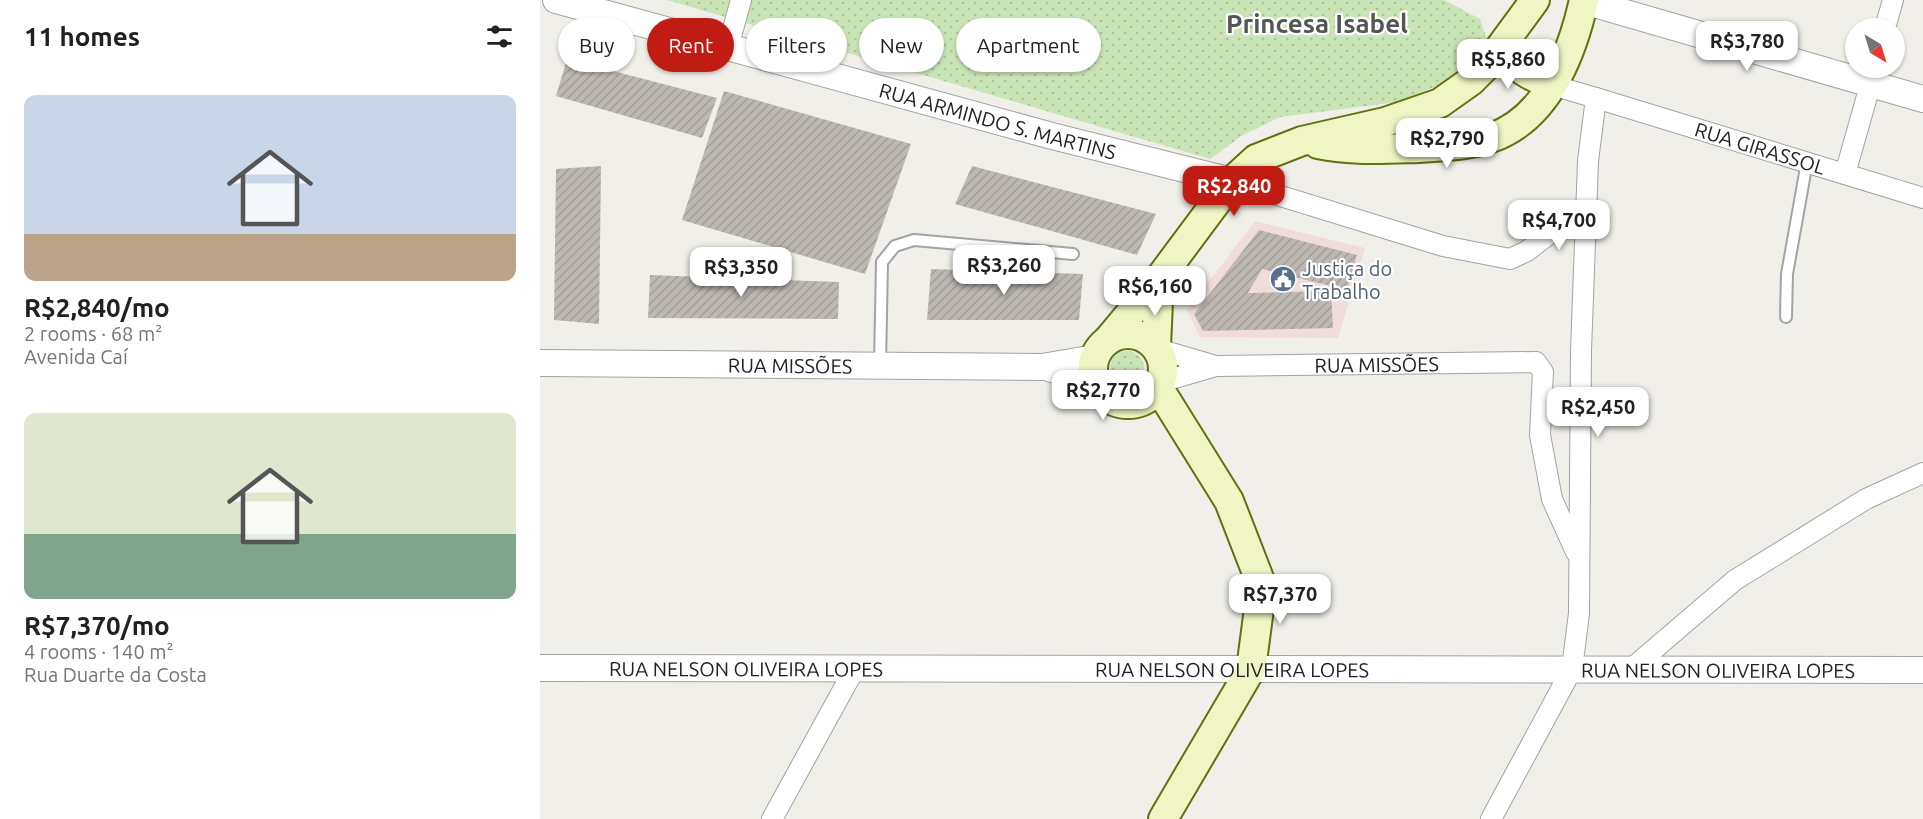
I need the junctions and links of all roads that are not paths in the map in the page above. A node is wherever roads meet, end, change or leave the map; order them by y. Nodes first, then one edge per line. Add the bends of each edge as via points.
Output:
1 (556, 0) edge
2 (741, 0) edge
3 (1534, 0) edge
4 (1547, 0) edge
5 (1893, 0) edge
6 (1584, 1) edge
7 (1888, 18) edge
8 (647, 25) edge
9 (734, 25) edge
10 (1573, 34) junction
11 (1501, 48) junction
12 (734, 49) edge
13 (1845, 69) edge
14 (1872, 78) edge
15 (1877, 78) edge
16 (1552, 85) junction
17 (1596, 98) junction
18 (1923, 99) edge
19 (1302, 141) junction
20 (1807, 162) junction
21 (1845, 174) junction
22 (1232, 181) junction
23 (1923, 198) edge
24 (1586, 206) junction
25 (1074, 254) dead end
26 (1159, 279) junction
27 (1786, 317) dead end
28 (1157, 348) junction
29 (1100, 359) junction
30 (540, 363) edge
31 (880, 366) junction
32 (1216, 366) junction
33 (1153, 390) junction
34 (1923, 473) edge
35 (1578, 557) junction
36 (540, 668) edge
37 (855, 668) junction
38 (1251, 669) junction
39 (1572, 669) junction
40 (1631, 669) junction
41 (1923, 670) edge
42 (772, 819) edge
43 (1163, 819) edge
44 (1491, 819) edge

1 - 8 street, RUA ARMINDO S. MARTINS
2 - 9 street
3 - 11 main road
4 - 10 main road via 1566,15
5 - 7 street
6 - 10 main road
6 - 13 street
10 - 16 main road
11 - 16 main road via 1512,65
11 - 19 main road via 1471,81 1432,107
12 - 22 street, RUA ARMINDO S. MARTINS
14 - 21 street
15 - 18 street
16 - 17 street, RUA GIRASSOL
16 - 19 main road via 1525,120 1471,143 1369,150
17 - 20 street, RUA GIRASSOL
17 - 24 street
19 - 22 main road via 1256,159
20 - 21 street, RUA GIRASSOL
20 - 27 lane via 1787,274
21 - 23 street, RUA GIRASSOL
22 - 24 street via 1443,246 1510,259 1527,251
22 - 26 main road
24 - 35 street
25 - 31 lane via 914,240 895,246 882,262
26 - 28 main road
26 - 29 main road
28 - 29 main road via 1147,338 1121,334
28 - 32 street, RUA MISSÕES
28 - 33 main road via 1164,371
29 - 31 street, RUA MISSÕES via 1042,367
29 - 33 main road via 1108,398 1119,403
30 - 31 street, RUA MISSÕES
32 - 33 street, RUA MISSÕES
32 - 35 street, RUA MISSÕES via 1536,362 1543,372 1540,435 1552,499
33 - 38 main road via 1229,501 1262,586
34 - 40 street via 1866,499 1735,580
35 - 39 street via 1579,613
36 - 37 street, RUA NELSON OLIVEIRA LOPES
37 - 38 street, RUA NELSON OLIVEIRA LOPES
37 - 42 street
38 - 39 street, RUA NELSON OLIVEIRA LOPES
38 - 43 main road
39 - 40 street, RUA NELSON OLIVEIRA LOPES
39 - 44 street
40 - 41 street, RUA NELSON OLIVEIRA LOPES

